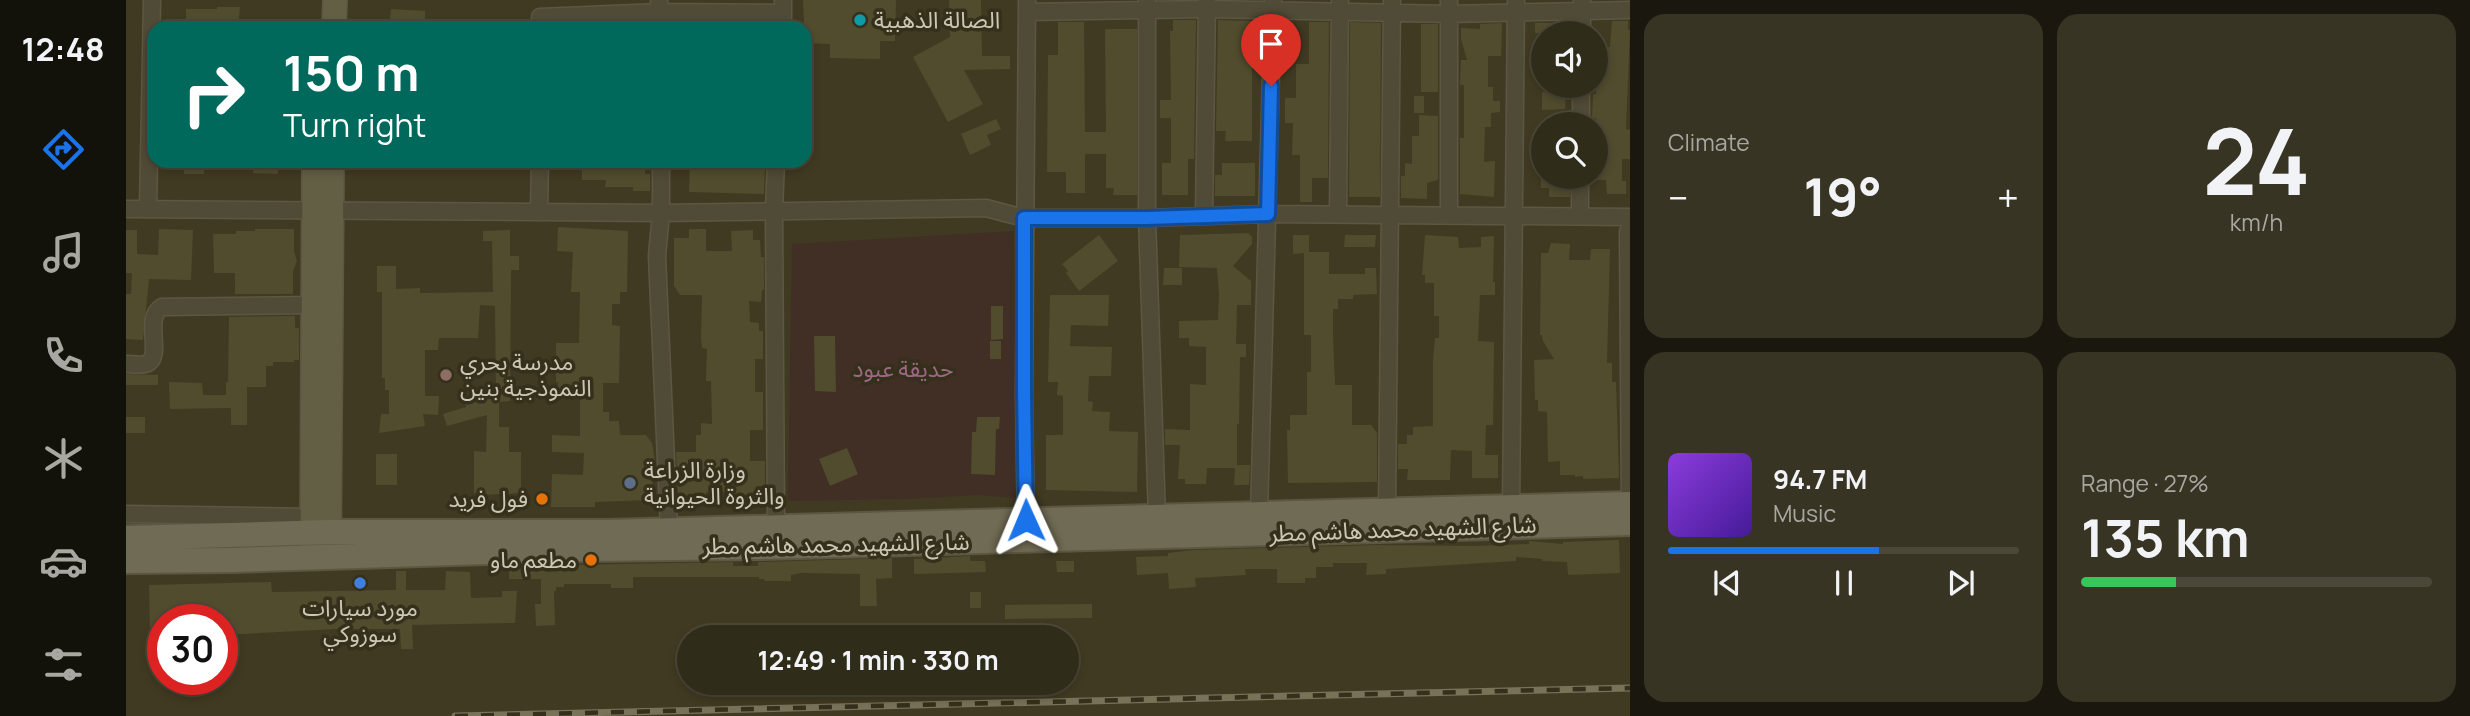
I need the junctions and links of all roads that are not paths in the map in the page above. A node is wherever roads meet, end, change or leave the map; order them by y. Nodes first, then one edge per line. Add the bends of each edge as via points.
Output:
1 (152, 0) edge
2 (320, 0) edge
3 (335, 0) edge
4 (540, 0) edge
5 (1147, 4) edge
6 (1207, 4) edge
7 (1094, 5) edge
8 (1273, 5) edge
9 (1582, 5) edge
10 (1027, 6) edge
11 (1340, 6) edge
12 (1516, 6) edge
13 (1392, 7) edge
14 (1449, 7) edge
15 (1630, 10) edge
16 (660, 13) edge
17 (783, 14) edge
18 (152, 21) edge
19 (319, 21) edge
20 (334, 21) edge
21 (541, 21) edge
22 (565, 21) edge
23 (149, 168) edge
24 (315, 168) edge
25 (331, 168) edge
26 (540, 168) edge
27 (661, 168) edge
28 (776, 168) edge
29 (1580, 189) edge
30 (126, 209) edge
31 (148, 209) junction
32 (322, 211) junction
33 (539, 211) junction
34 (774, 211) junction
35 (662, 213) junction
36 (1268, 214) junction
37 (1338, 214) junction
38 (1391, 215) junction
39 (1449, 215) junction
40 (1204, 216) junction
41 (1514, 216) junction
42 (1580, 216) junction
43 (1630, 216) edge
44 (1024, 218) junction
45 (1147, 218) junction
46 (1630, 228) edge
47 (313, 305) junction
48 (126, 364) edge
49 (1630, 506) edge
50 (1511, 507) junction
51 (1387, 511) junction
52 (126, 514) edge
53 (1259, 514) junction
54 (1157, 517) junction
55 (1630, 523) edge
56 (317, 527) junction
57 (776, 527) junction
58 (669, 529) junction
59 (1026, 530) junction
60 (126, 538) edge
61 (321, 557) junction
62 (126, 561) edge

1 - 18 street
2 - 19 street
3 - 20 street
4 - 21 street
5 - 6 street
5 - 7 street
5 - 45 street
6 - 8 street
6 - 40 street
7 - 10 street
8 - 11 street
8 - 36 street
9 - 12 street
9 - 15 street
10 - 44 street
11 - 13 street
11 - 37 street
12 - 14 street
12 - 41 street
13 - 14 street
13 - 38 street
14 - 39 street
16 - 17 street
16 - 22 street
23 - 31 street
24 - 32 street
25 - 32 street
26 - 33 street
27 - 35 street
28 - 34 street
29 - 42 street
30 - 31 street
31 - 32 street
32 - 33 street
32 - 47 street
32 - 56 street
33 - 35 street
34 - 35 street
34 - 44 street via 986,208
34 - 57 street
35 - 58 street via 657,256
36 - 37 street
36 - 40 street
36 - 53 street
37 - 38 street
38 - 39 street
38 - 51 street
39 - 41 street
40 - 45 street
41 - 42 street
41 - 50 street
42 - 43 street
44 - 45 street
44 - 59 street
45 - 54 street
46 - 49 street
47 - 48 street via 162,307 153,317 151,361
47 - 56 street
49 - 50 main road, شارع الشهيد محمد هاشم مطر
50 - 51 main road, شارع الشهيد محمد هاشم مطر
51 - 53 main road, شارع الشهيد محمد هاشم مطر
52 - 56 street
53 - 54 main road, شارع الشهيد محمد هاشم مطر
54 - 59 main road, شارع الشهيد محمد هاشم مطر
55 - 59 main road, شارع الشهيد محمد هاشم مطر
56 - 58 main road, شارع الشهيد محمد هاشم مطر
56 - 60 main road, شارع الشهيد محمد هاشم مطر
56 - 61 street
57 - 58 main road, شارع الشهيد محمد هاشم مطر
57 - 59 main road, شارع الشهيد محمد هاشم مطر
59 - 61 main road, شارع الشهيد محمد هاشم مطر
61 - 62 main road, شارع الشهيد محمد هاشم مطر

